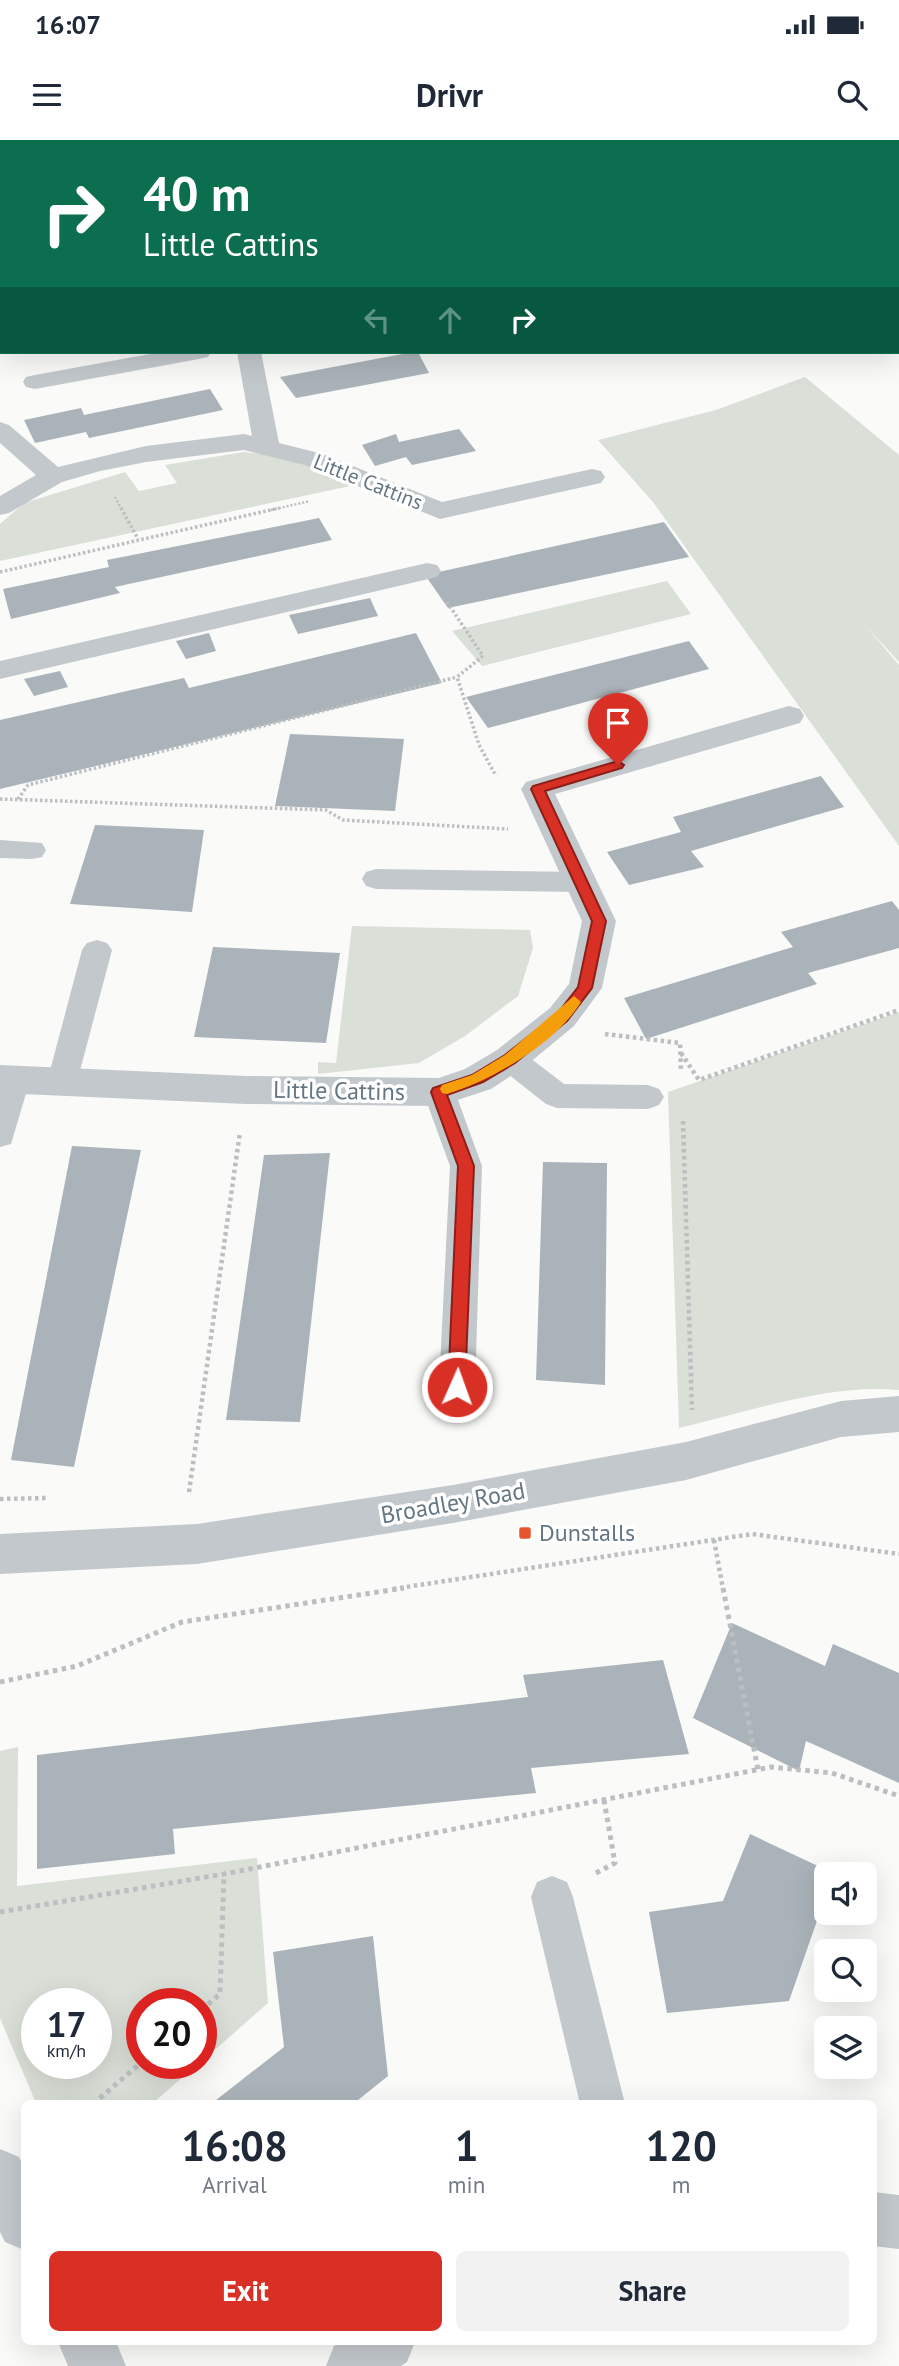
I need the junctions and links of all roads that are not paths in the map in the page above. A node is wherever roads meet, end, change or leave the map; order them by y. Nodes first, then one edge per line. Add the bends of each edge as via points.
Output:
1 (188, 354) edge
2 (249, 354) edge
3 (35, 382) dead end
4 (0, 430) edge
5 (267, 448) junction
6 (53, 476) junction
7 (592, 477) dead end
8 (0, 507) edge
9 (427, 571) road end
10 (0, 670) edge
11 (789, 716) dead end
12 (0, 849) edge
13 (32, 850) dead end
14 (376, 878) dead end
15 (582, 882) junction
16 (97, 950) dead end
17 (510, 1059) junction
18 (7, 1079) edge
19 (62, 1082) junction
20 (439, 1092) junction
21 (648, 1097) dead end
22 (0, 1135) edge
23 (457, 1387) dead end
24 (899, 1414) edge
25 (0, 1554) edge
26 (552, 1897) road end
27 (602, 2100) edge
28 (0, 2176) edge
29 (21, 2217) edge
30 (877, 2219) edge
31 (899, 2222) edge
32 (88, 2345) edge
33 (383, 2345) edge
34 (98, 2366) edge
35 (355, 2366) edge

1 - 3 street
2 - 5 street
4 - 6 street
5 - 6 street, Little Cattins via 244,442 146,454
5 - 7 street, Little Cattins via 314,458 440,511
6 - 8 street, Little Cattins
9 - 10 street
11 - 15 street, Little Cattins via 537,789
12 - 13 lane
14 - 15 lane
15 - 17 street, Little Cattins via 599,921 584,988 562,1017
16 - 19 lane
17 - 20 street, Little Cattins via 478,1079
17 - 21 lane via 557,1096
18 - 19 street, Little Cattins
18 - 22 lane
19 - 20 street, Little Cattins
20 - 23 lane via 466,1166
24 - 25 street, Broadley Road via 841,1419 686,1461 372,1517 197,1544
26 - 27 lane
28 - 29 street
30 - 31 street
32 - 34 street
33 - 35 street

